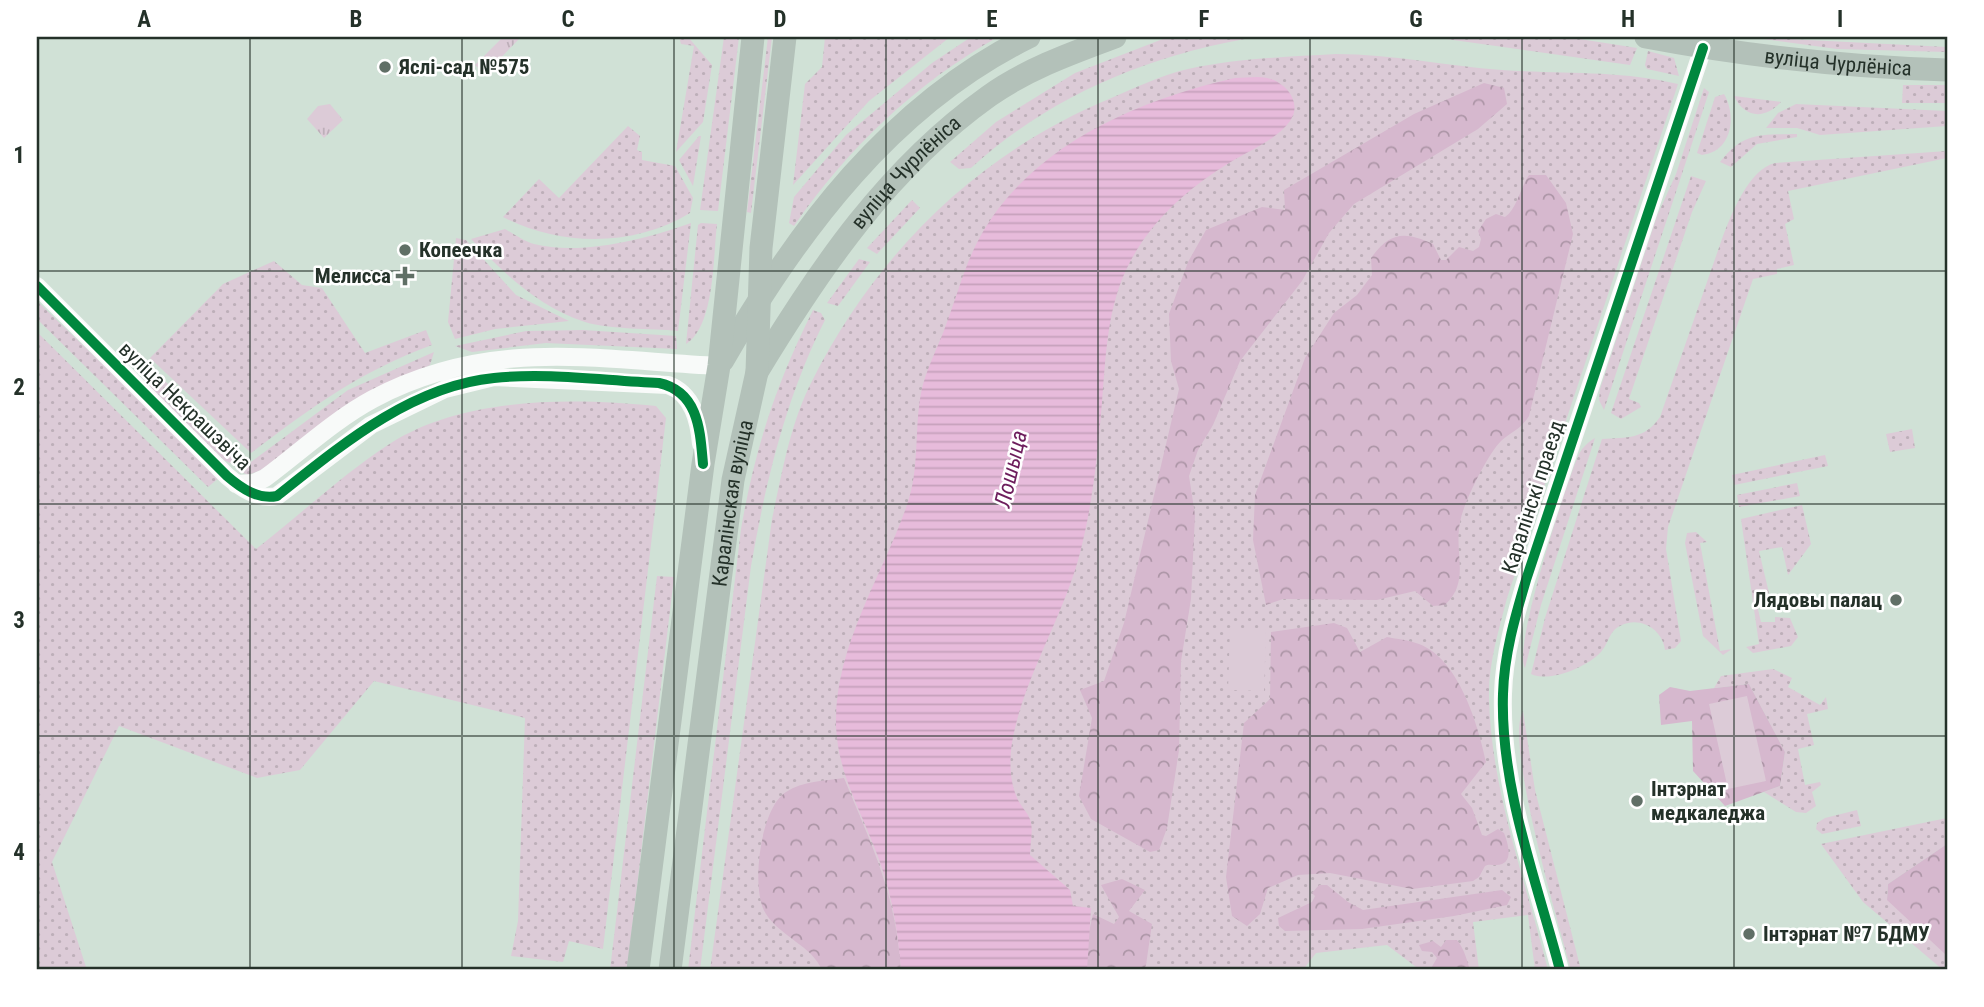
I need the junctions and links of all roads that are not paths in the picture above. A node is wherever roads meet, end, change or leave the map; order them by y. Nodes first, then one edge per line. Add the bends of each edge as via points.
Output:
1 (753, 37) edge
2 (785, 37) edge
3 (1029, 37) edge
4 (1115, 37) edge
5 (1646, 37) edge
6 (1704, 42) edge
7 (1947, 70) edge
8 (761, 248) junction
9 (789, 259) junction
10 (37, 286) edge
11 (757, 301) junction
12 (719, 366) junction
13 (757, 372) junction
14 (704, 464) junction
15 (236, 484) junction
16 (645, 922) junction
17 (676, 927) junction
18 (638, 970) edge
19 (670, 970) edge
20 (1560, 970) edge

1 - 12 main road, Каралінская вуліца
2 - 8 main road, Каралінская вуліца
3 - 9 main road, вуліца Чурлёніса via 958,80 886,138 834,197
4 - 13 main road, вуліца Чурлёніса via 1058,58 991,95 916,158 828,258
5 - 6 main road, вуліца Чурлёніса
6 - 7 main road, вуліца Чурлёніса via 1875,68
6 - 20 street, Каралінскі праезд via 1526,580 1504,670 1505,734 1515,798
8 - 9 main road via 767,261 774,264
8 - 11 main road, Каралінская вуліца
9 - 11 main road, вуліца Чурлёніса
10 - 15 street, вуліца Некрашэвіча
11 - 12 main road, вуліца Чурлёніса
11 - 13 main road, Каралінская вуліца
12 - 13 main road
12 - 14 main road, Каралінская вуліца
12 - 15 street, вуліца Некрашэвіча via 547,355 448,367 372,400 265,478 254,484
13 - 17 main road, Каралінская вуліца via 733,480
14 - 15 street, вуліца Некрашэвіча via 697,415 674,387 494,377 445,389 407,406 334,450 277,496 256,495
14 - 16 main road, Каралінская вуліца
16 - 17 main road via 660,933
16 - 18 main road, Каралінская вуліца
17 - 19 main road, Каралінская вуліца

